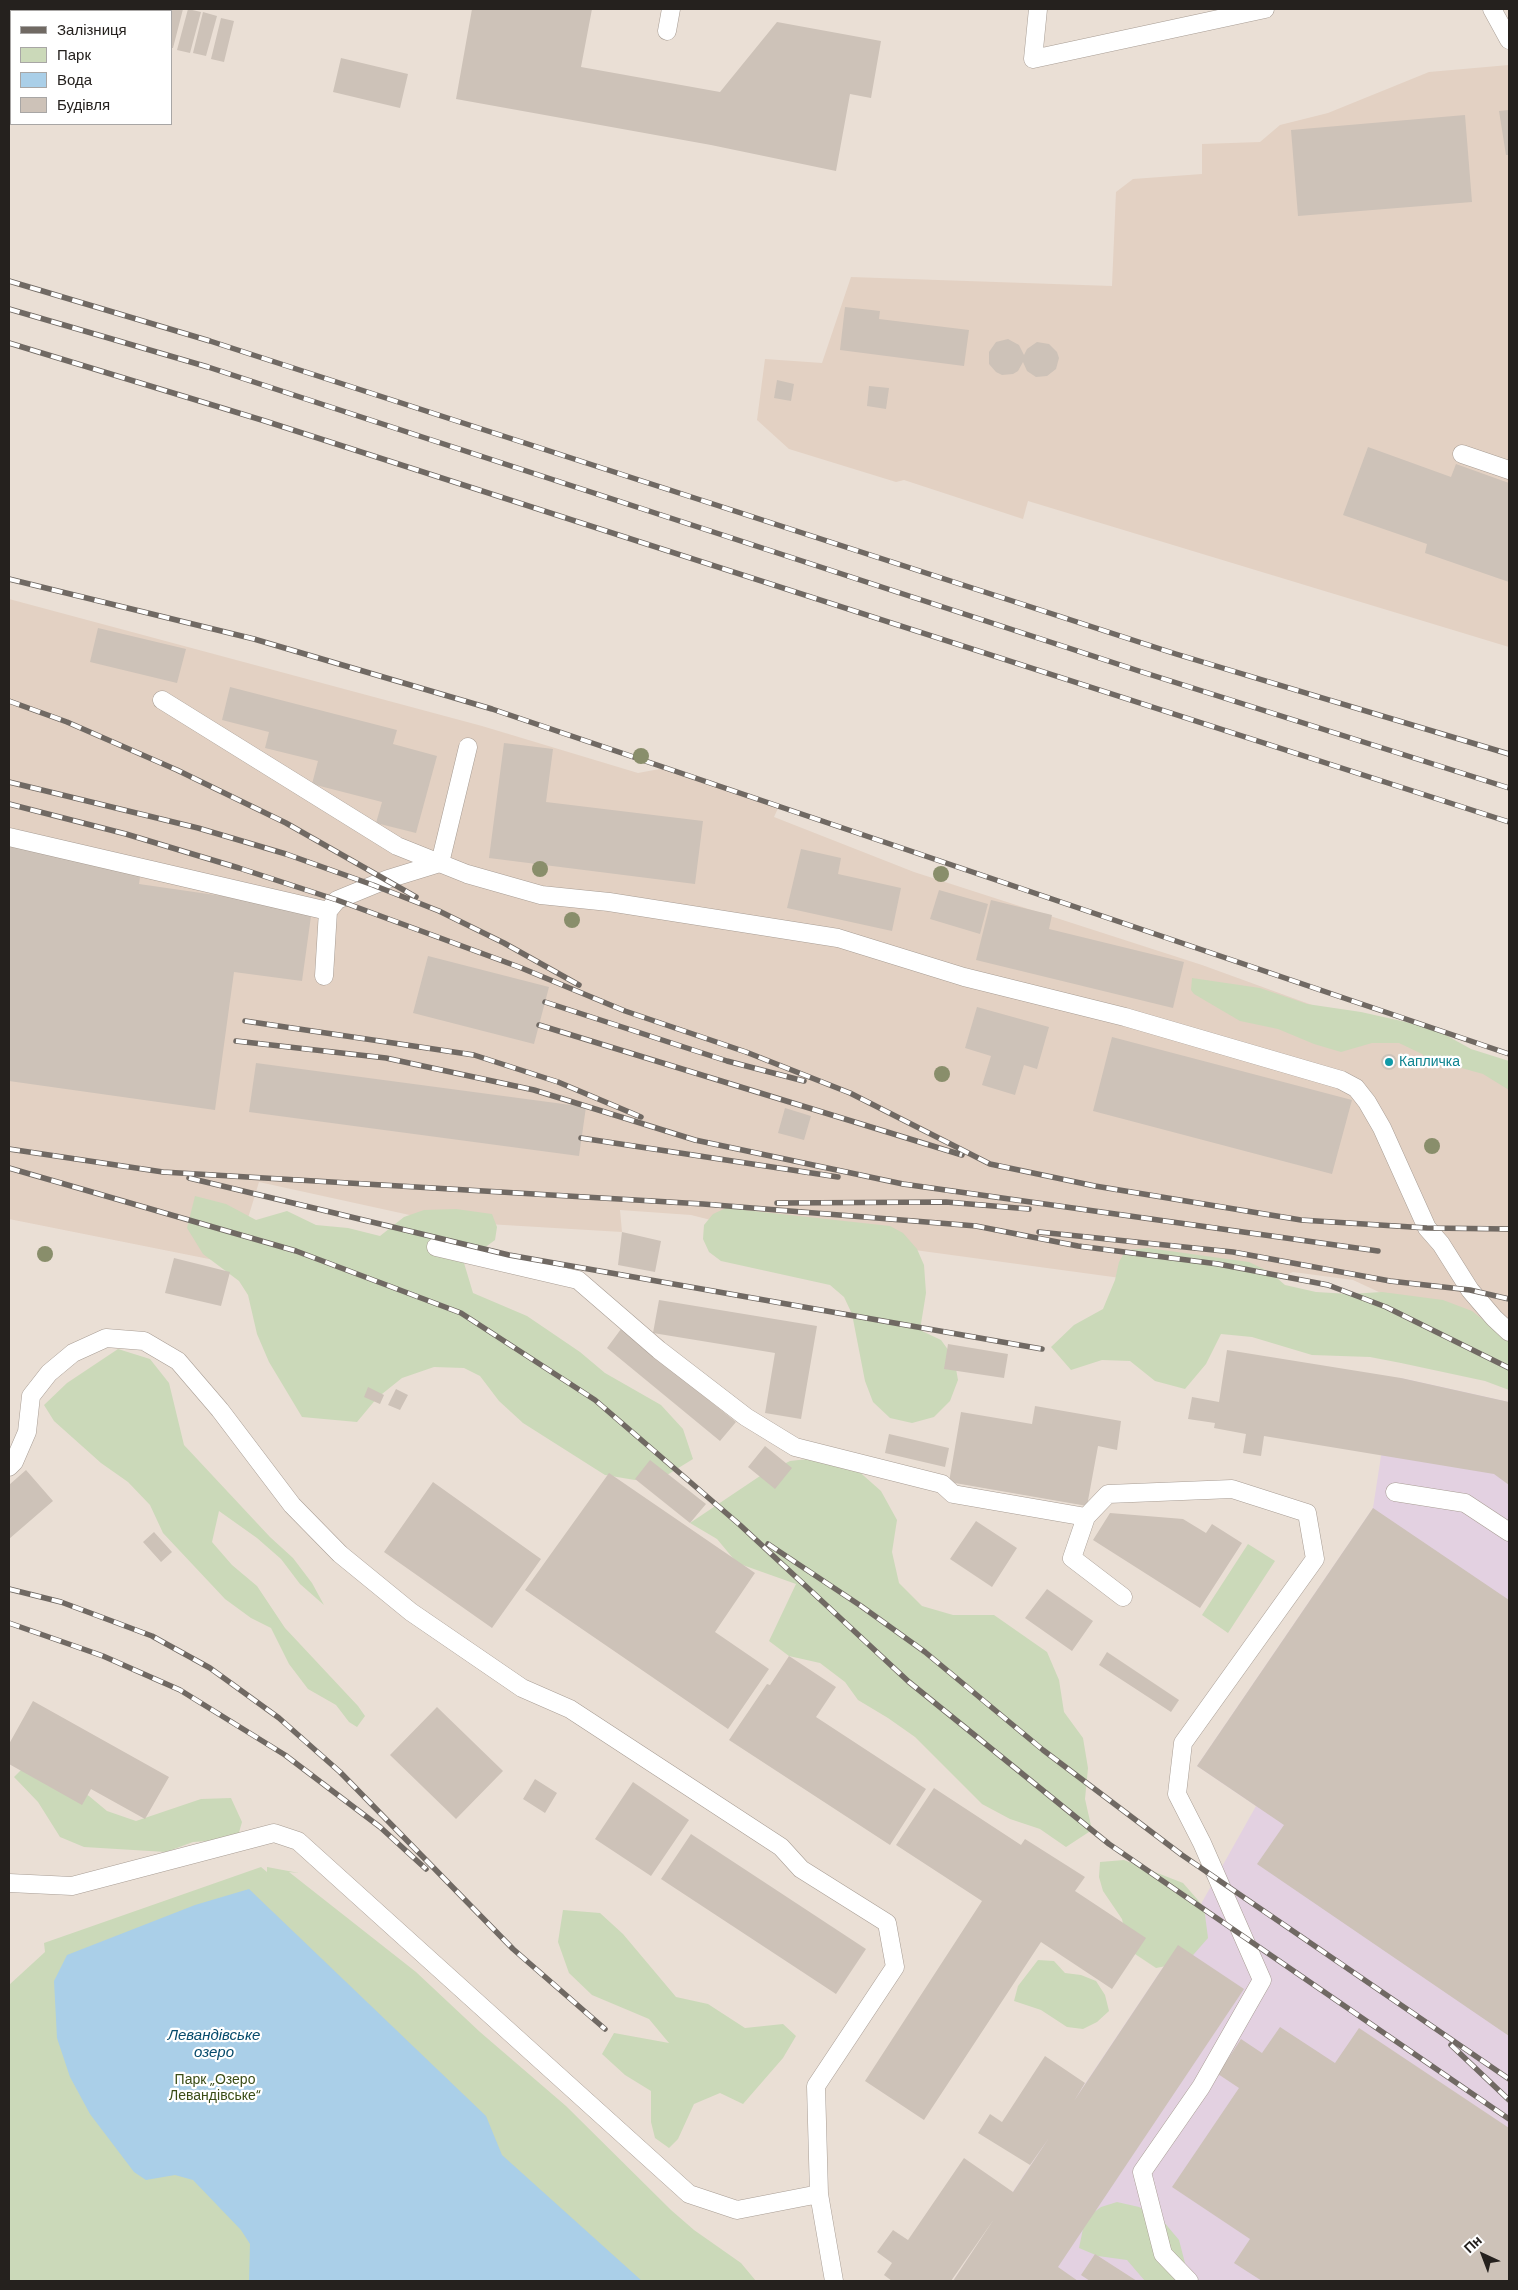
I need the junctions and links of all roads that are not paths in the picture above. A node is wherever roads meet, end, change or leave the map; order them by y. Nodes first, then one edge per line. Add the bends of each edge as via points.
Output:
1 (671, 9) edge
2 (1038, 9) edge
3 (1265, 9) edge
4 (1492, 9) edge
5 (667, 31) dead end
6 (1509, 40) edge
7 (1462, 454) dead end
8 (1509, 470) edge
9 (162, 700) dead end
10 (468, 747) dead end
11 (9, 837) edge
12 (440, 863) junction
13 (328, 911) junction
14 (324, 976) dead end
15 (436, 1247) dead end
16 (1509, 1332) edge
17 (9, 1467) edge
18 (1395, 1492) dead end
19 (1086, 1517) junction
20 (1509, 1532) edge
21 (1123, 1597) dead end
22 (9, 1883) edge
23 (819, 2194) junction
24 (834, 2281) edge
25 (1189, 2281) edge

1 - 5 lane
2 - 3 lane via 1033,59
4 - 6 lane
7 - 8 lane
9 - 12 lane via 397,846
10 - 12 lane
11 - 13 lane
12 - 13 lane via 388,879 337,900
12 - 16 lane via 541,895 609,902 838,938 964,977 1125,1018 1341,1080 1356,1088 1367,1102 1427,1228 1470,1290
13 - 14 lane
15 - 19 lane via 578,1280 658,1350 746,1417 795,1447 942,1484 953,1494
17 - 23 lane via 27,1432 31,1396 49,1373 73,1353 106,1338 144,1341 178,1361 220,1410 292,1505 340,1554 412,1612 522,1688 570,1709 781,1847 801,1868 887,1922 895,1967 816,2086
18 - 20 lane via 1464,1502
19 - 21 lane via 1072,1558
19 - 25 lane via 1108,1494 1232,1489 1307,1513 1315,1559 1183,1744 1177,1794 1262,1980 1201,2087 1142,2172 1163,2254
22 - 23 lane via 72,1886 274,1833 298,1841 689,2194 737,2210
23 - 24 lane

